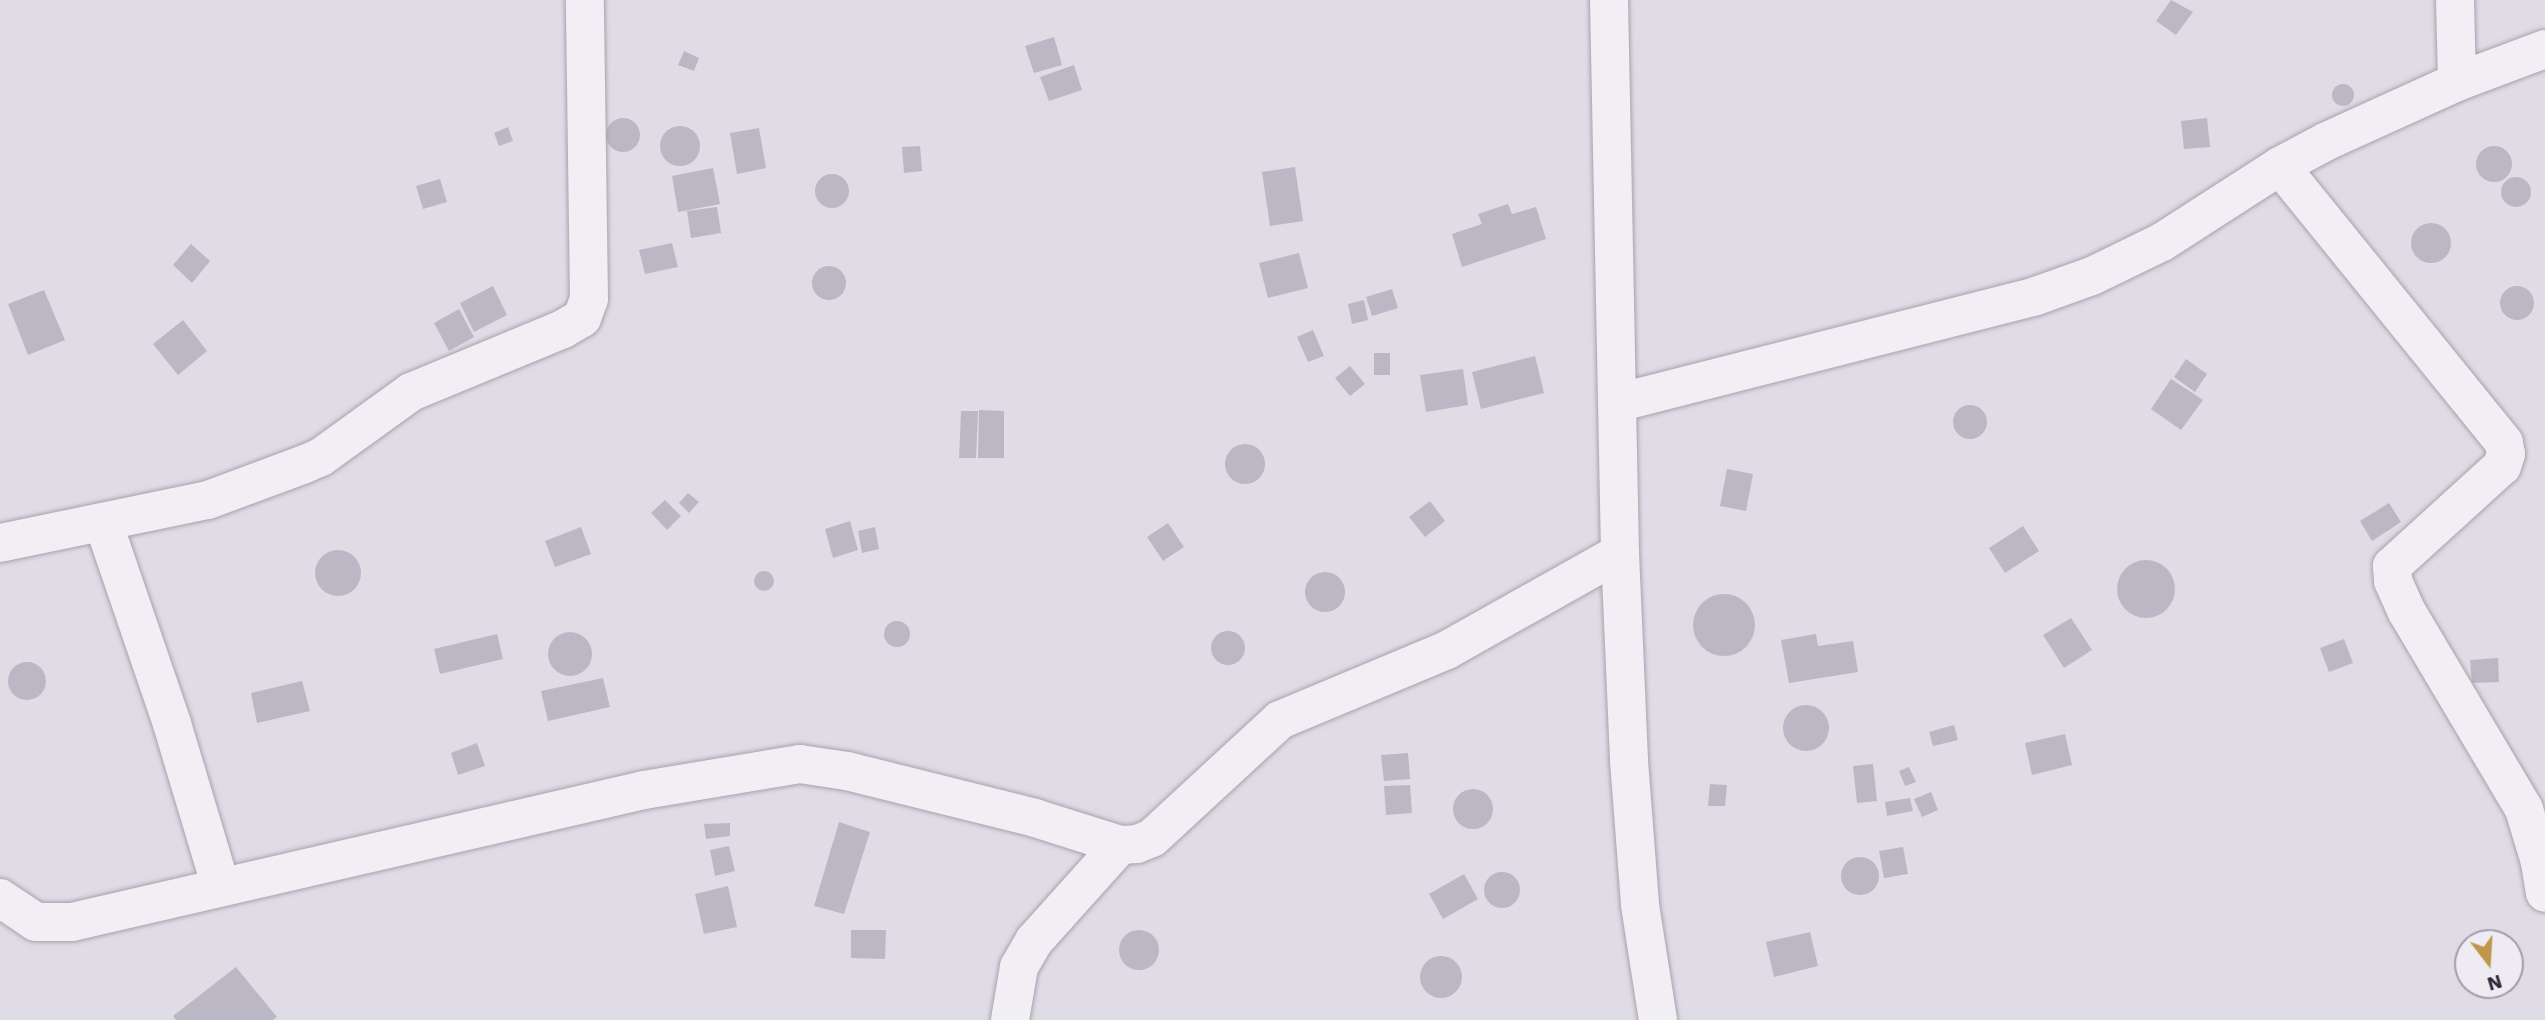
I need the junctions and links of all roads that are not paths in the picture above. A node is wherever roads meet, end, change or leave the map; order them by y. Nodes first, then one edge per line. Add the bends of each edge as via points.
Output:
1 (585, 0) edge
2 (1609, 0) edge
3 (2455, 0) edge
4 (2545, 49) edge
5 (2457, 82) junction
6 (2280, 166) junction
7 (1617, 403) junction
8 (103, 522) junction
9 (0, 543) edge
10 (1620, 553) junction
11 (1120, 845) junction
12 (221, 887) junction
13 (2545, 893) edge
14 (0, 898) edge
15 (1010, 1020) edge
16 (1658, 1020) edge

1 - 8 street via 589,299 582,318 411,393 305,464 208,500
2 - 7 street
3 - 5 street
4 - 5 street
5 - 6 street
6 - 7 street via 2162,242 2092,276 2036,296
6 - 13 street via 2504,443 2502,466 2392,566 2393,581 2524,809
7 - 10 street
8 - 9 street
8 - 12 street via 172,724
10 - 11 street via 1447,650 1280,720 1152,838
10 - 16 street via 1640,905
11 - 12 street via 1035,818 847,771 800,764 644,789
11 - 15 street via 1034,941 1019,967
12 - 14 street via 72,922 36,922

